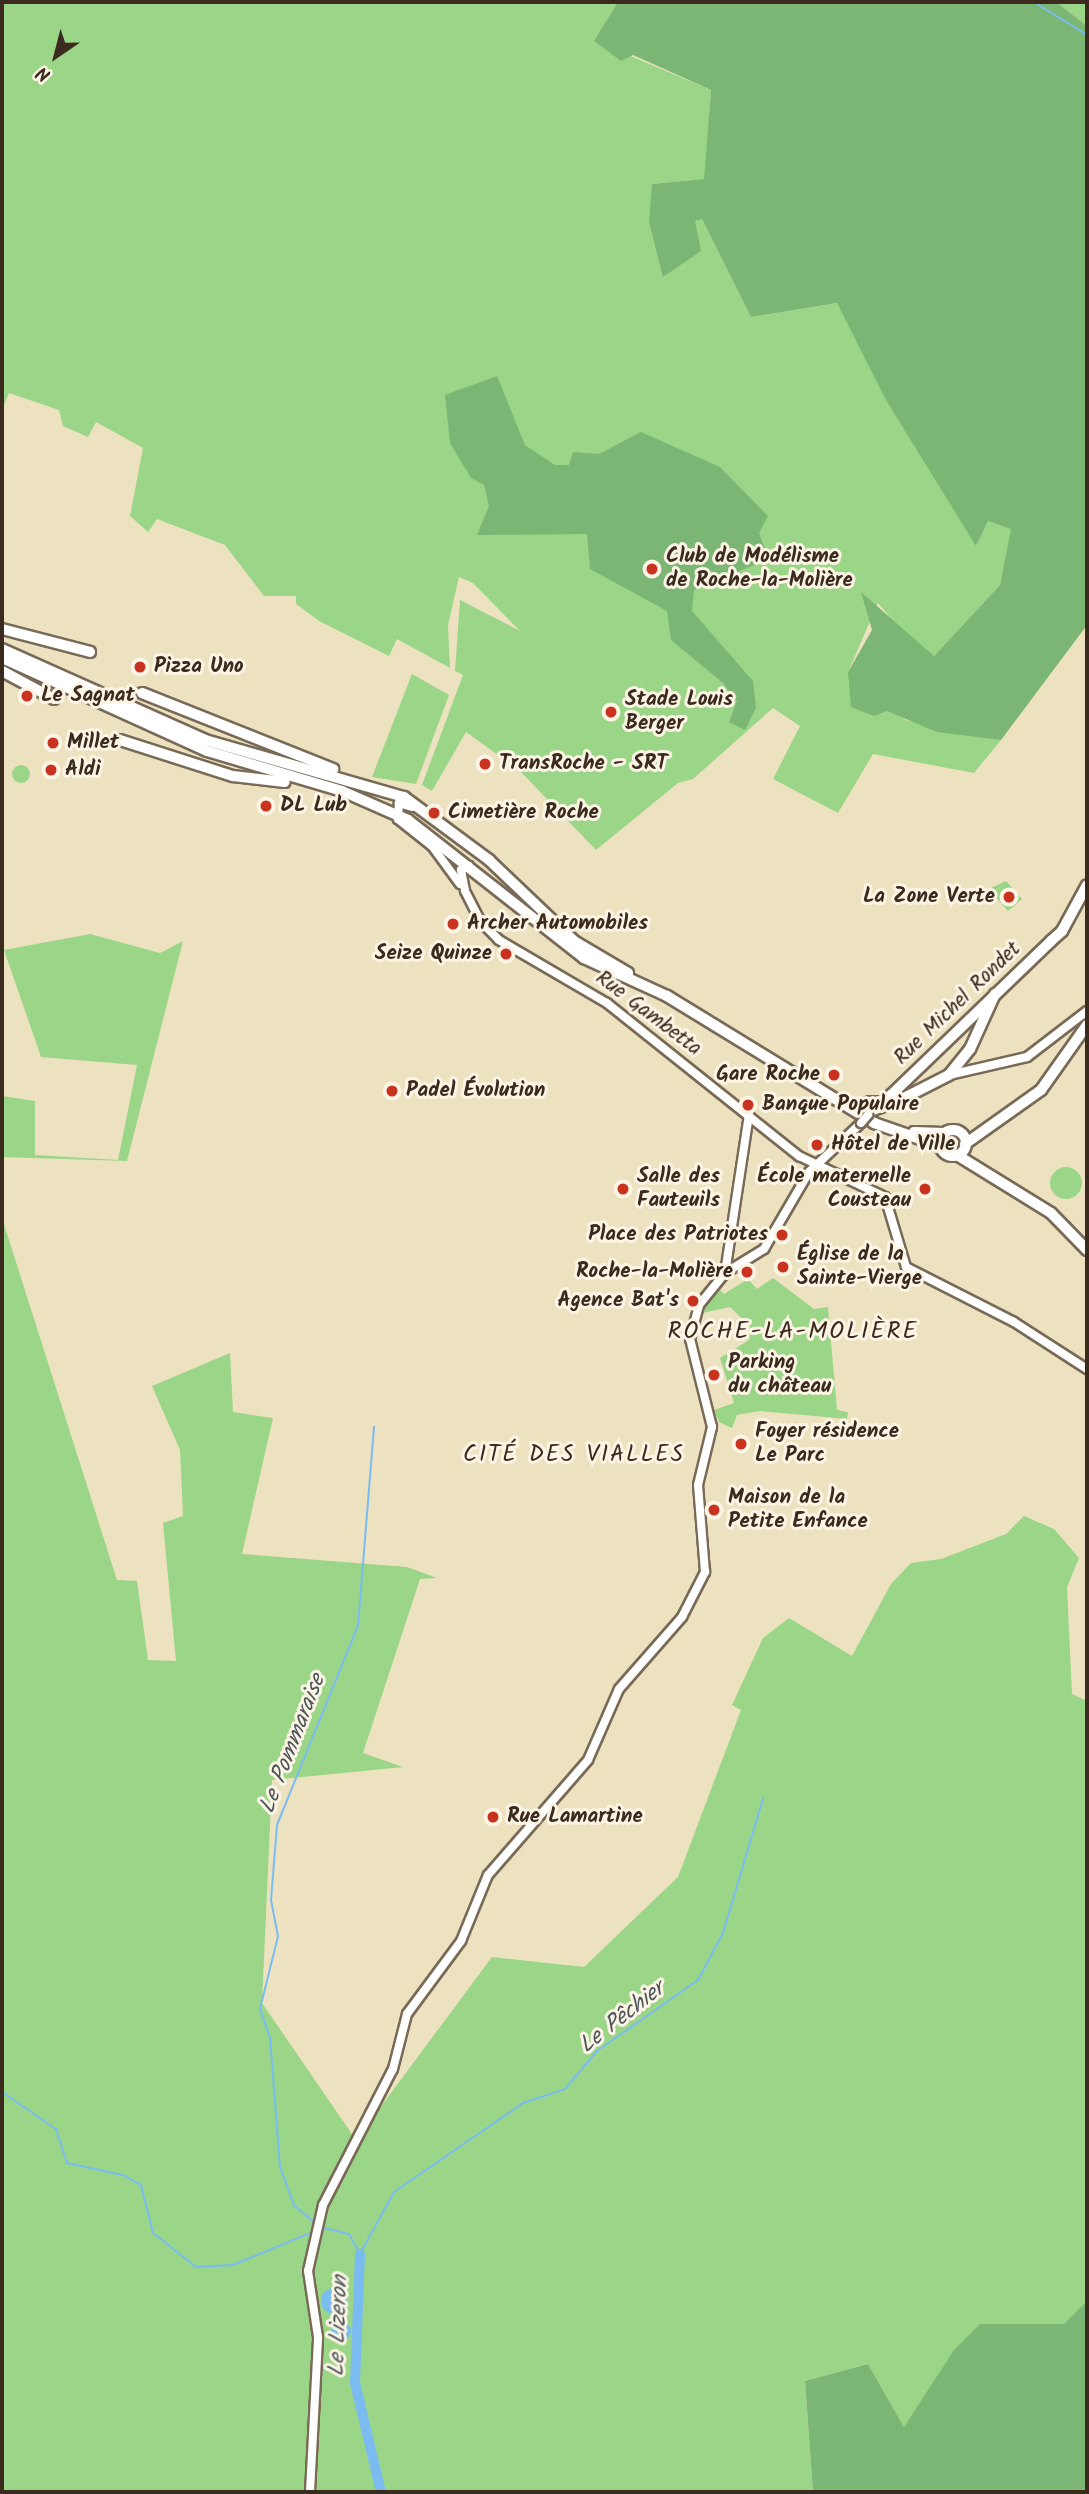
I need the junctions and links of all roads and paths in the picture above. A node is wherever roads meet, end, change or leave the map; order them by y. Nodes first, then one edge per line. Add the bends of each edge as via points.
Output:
1 (2, 629) edge
2 (2, 649) edge
3 (90, 652) dead end
4 (2, 658) edge
5 (2, 671) edge
6 (142, 693) dead end
7 (54, 699) dead end
8 (120, 740) dead end
9 (356, 780) junction
10 (381, 786) junction
11 (325, 787) junction
12 (397, 817) junction
13 (481, 854) junction
14 (472, 867) junction
15 (1087, 884) edge
16 (465, 891) junction
17 (995, 995) junction
18 (1087, 1011) edge
19 (716, 1024) junction
20 (1087, 1025) edge
21 (949, 1075) junction
22 (877, 1105) junction
23 (749, 1115) junction
24 (893, 1130) junction
25 (981, 1130) junction
26 (960, 1132) junction
27 (944, 1133) junction
28 (940, 1146) junction
29 (962, 1149) junction
30 (817, 1164) junction
31 (1087, 1250) edge
32 (725, 1271) junction
33 (1087, 1369) edge
34 (310, 2492) edge

1 - 3 main road
2 - 9 main road via 205,740
4 - 11 main road via 195,746
5 - 7 main road
6 - 9 main road
8 - 11 main road via 233,776
9 - 10 main road
10 - 11 main road via 384,793 377,800
10 - 13 main road
11 - 12 main road
12 - 13 street via 399,803 406,803
12 - 14 main road
12 - 16 street, Rue Gambetta via 440,855
13 - 19 main road via 575,941
14 - 16 street via 461,870
14 - 19 main road via 584,958
15 - 17 main road, Rue Michel Rondet via 1073,918
16 - 23 street, Rue Gambetta via 488,931 607,1003
17 - 21 main road via 970,1049
17 - 22 main road, Rue Michel Rondet
18 - 21 street via 1027,1057
19 - 24 main road
20 - 25 main road via 1041,1090
21 - 22 main road
22 - 30 street, bridge
23 - 30 street, Rue Gambetta
23 - 32 street
24 - 27 main road
24 - 28 main road
25 - 26 main road
25 - 29 main road
26 - 27 main road
26 - 29 main road
27 - 28 main road
28 - 29 main road
29 - 31 main road via 1032,1200
30 - 32 street via 764,1249
30 - 33 street, Rue Gambetta via 886,1197 902,1260 912,1271 1014,1322
32 - 34 street via 690,1334 712,1427 698,1485 705,1572 682,1616 619,1689 588,1760 488,1875 461,1941 415,1999 393,2069 317,2226 308,2272 318,2337

